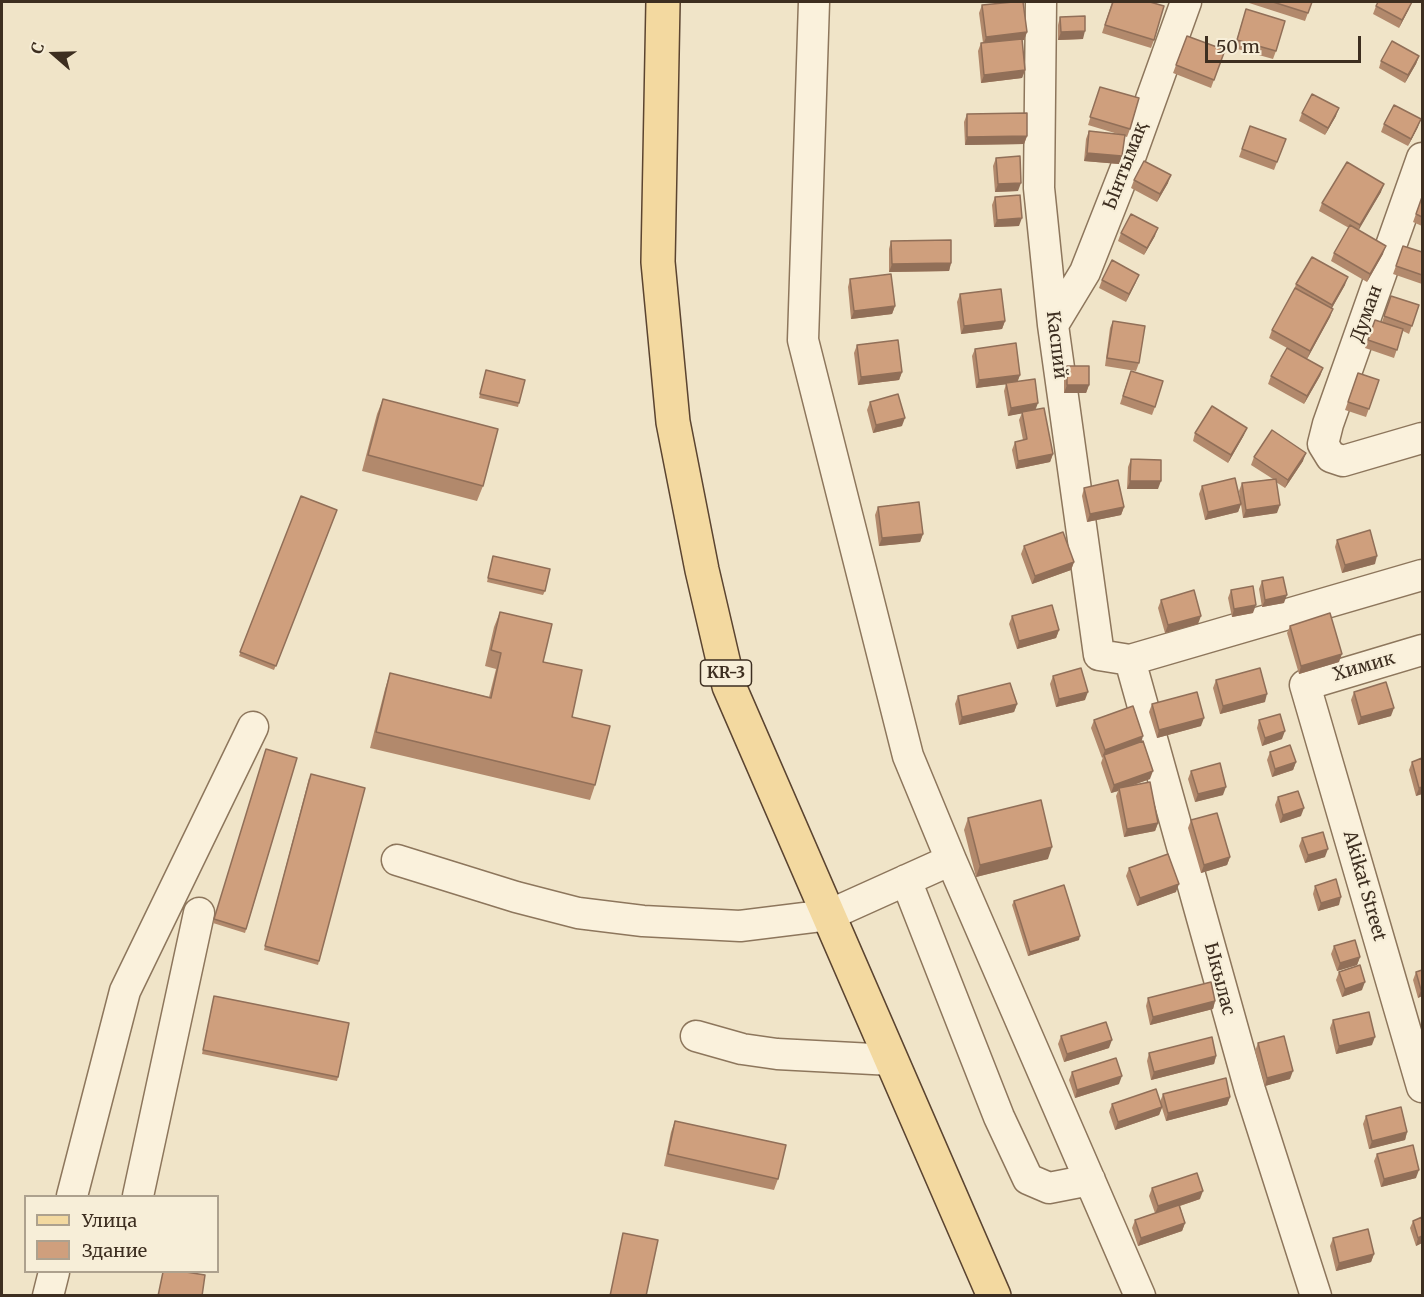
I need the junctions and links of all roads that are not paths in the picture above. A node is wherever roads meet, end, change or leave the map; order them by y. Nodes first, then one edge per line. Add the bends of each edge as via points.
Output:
1 (663, 2) edge
2 (814, 2) edge
3 (1041, 2) edge
4 (1186, 2) edge
5 (1422, 158) edge
6 (1053, 325) junction
7 (1422, 438) edge
8 (1422, 575) edge
9 (1422, 650) edge
10 (1130, 660) junction
11 (1305, 685) joint
12 (252, 727) dead end
13 (397, 860) dead end
14 (951, 860) junction
15 (906, 880) junction
16 (199, 913) dead end
17 (829, 915) junction
18 (696, 1036) dead end
19 (892, 1060) junction
20 (1422, 1087) edge
21 (1090, 1180) junction
22 (73, 1195) edge
23 (138, 1195) edge
24 (54, 1273) edge
25 (48, 1296) edge
26 (994, 1296) edge
27 (1140, 1296) edge
28 (1316, 1296) edge

1 - 17 main road, KR-3 via 658,262 673,422 729,686
2 - 14 street via 803,340 909,756
3 - 6 street, Каспий via 1039,188
4 - 6 street, Ынтымақ via 1085,272
5 - 7 street, Думан via 1323,444 1331,457 1343,461
6 - 10 street, Каспий via 1099,655
8 - 10 street
9 - 11 street, Химик
10 - 28 street, Ыкылас via 1250,1090
11 - 20 street, Akikat Street
12 - 22 street via 125,991
13 - 17 street via 578,913 740,926
14 - 15 street
14 - 21 street
15 - 17 street
15 - 21 street via 999,1117 1028,1179 1049,1188
16 - 23 street
17 - 19 main road, KR-3
18 - 19 street via 742,1049
19 - 26 main road, KR-3
21 - 27 street
24 - 25 street

